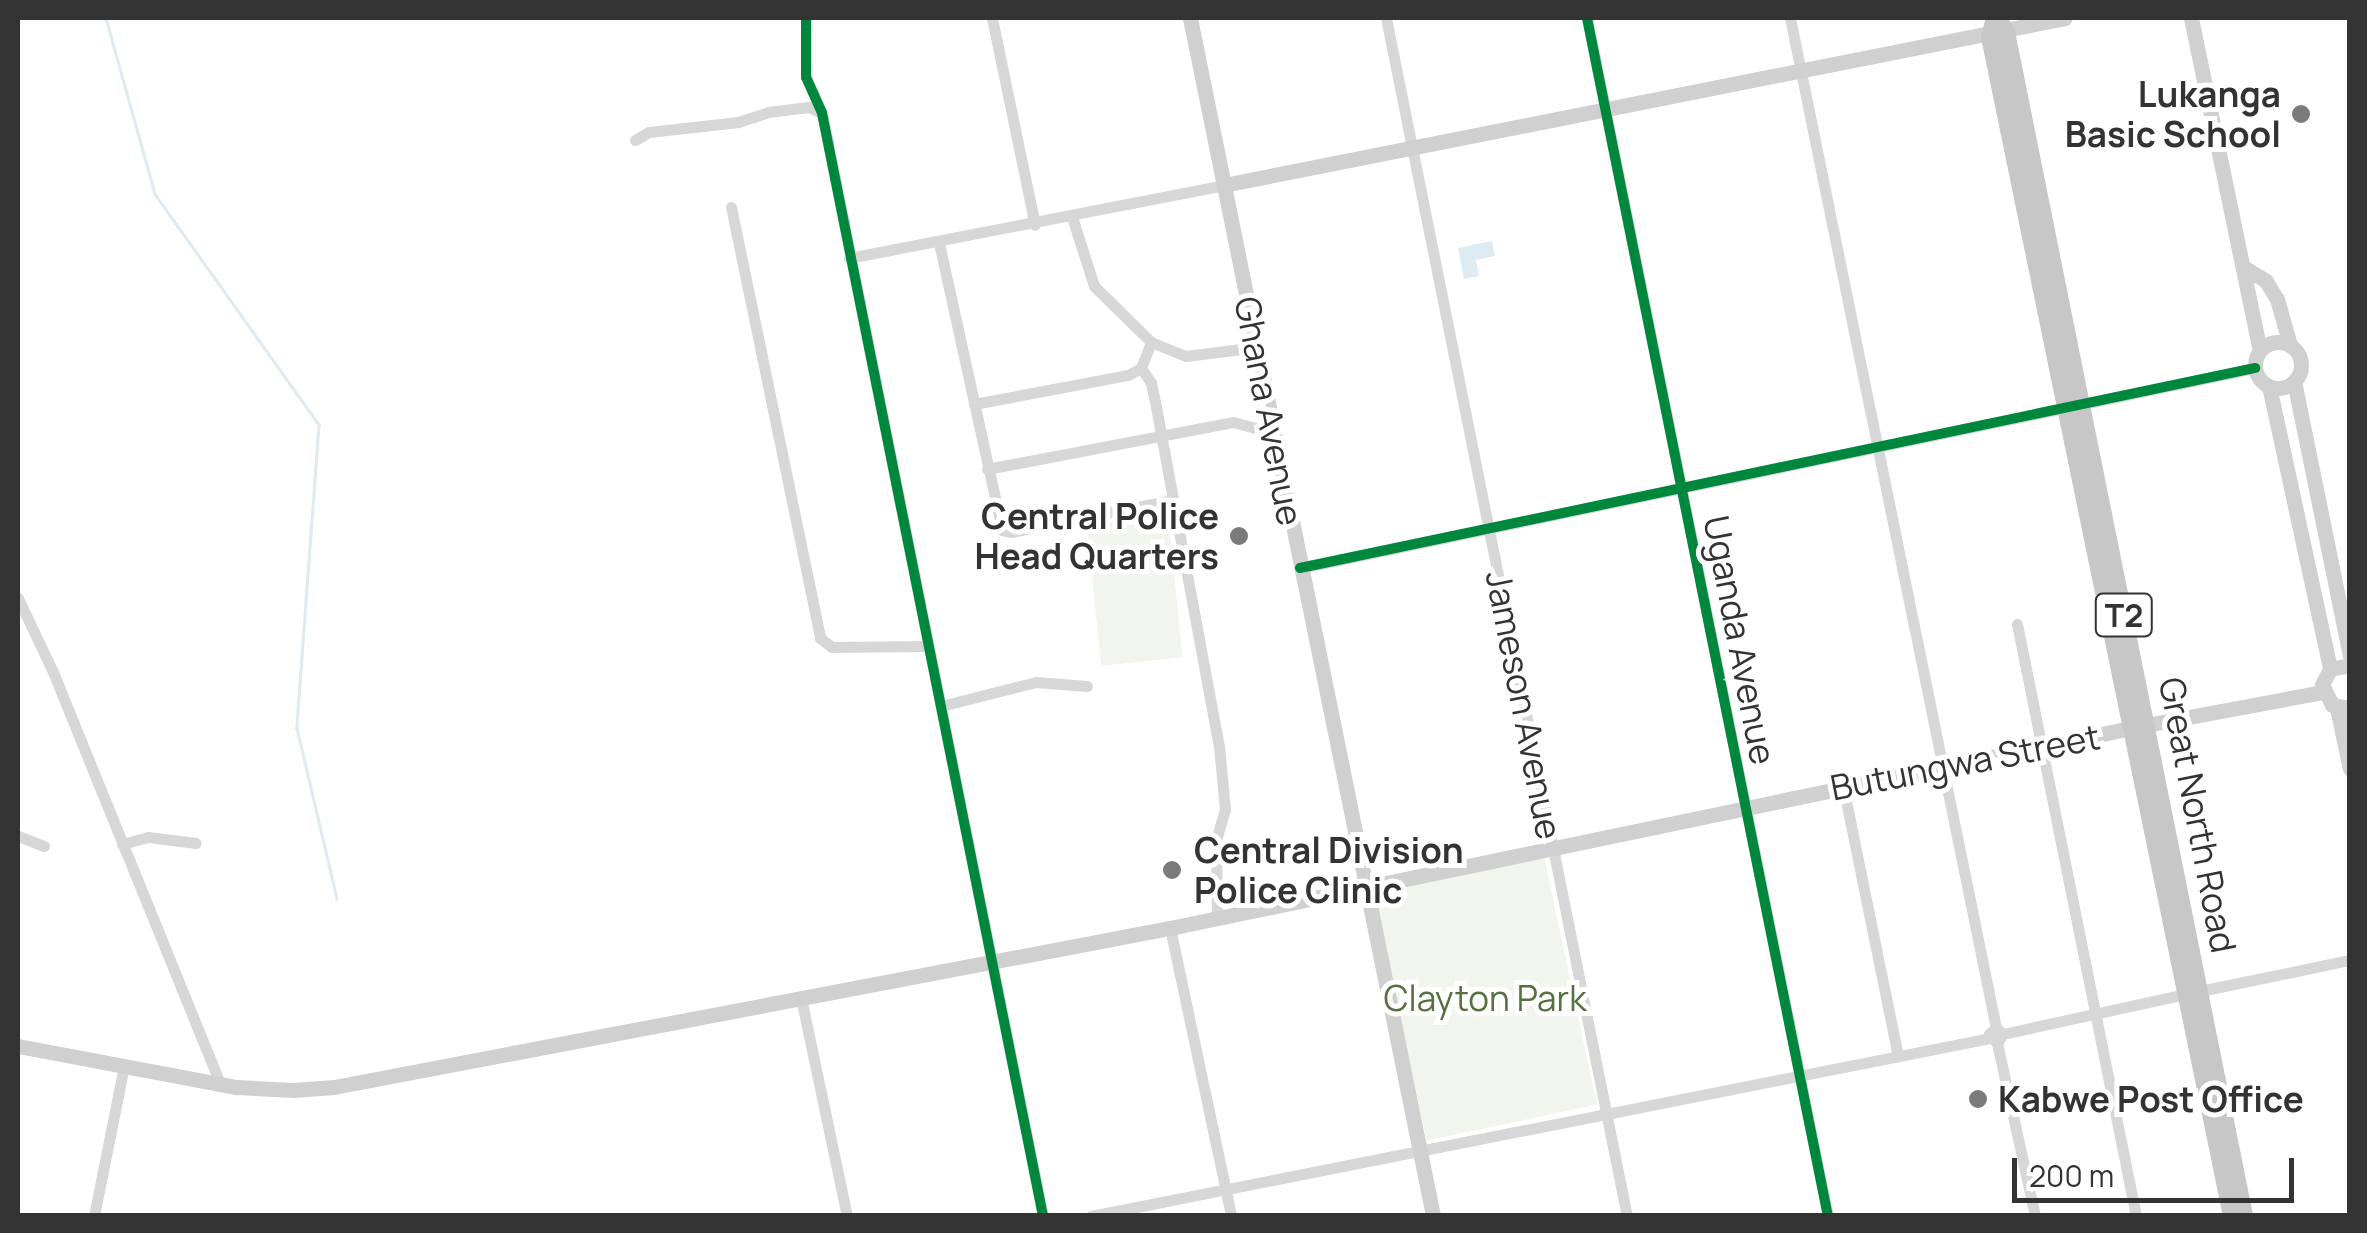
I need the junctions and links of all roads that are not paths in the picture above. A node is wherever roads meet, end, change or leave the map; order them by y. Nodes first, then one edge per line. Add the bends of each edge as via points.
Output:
1 (806, 18) edge
2 (992, 18) edge
3 (1190, 18) edge
4 (1386, 18) edge
5 (1586, 18) edge
6 (1790, 18) edge
7 (2065, 18) edge
8 (2191, 18) edge
9 (1997, 24) edge
10 (1801, 70) junction
11 (1605, 109) junction
12 (822, 113) junction
13 (635, 140) dead end
14 (1412, 147) junction
15 (1224, 184) junction
16 (731, 208) dead end
17 (1072, 217) junction
18 (1035, 225) junction
19 (940, 243) junction
20 (849, 258) junction
21 (2243, 267) junction
22 (1151, 342) junction
23 (2290, 346) junction
24 (1256, 347) junction
25 (2260, 350) junction
26 (1140, 368) junction
27 (2255, 368) junction
28 (2294, 382) junction
29 (2269, 386) junction
30 (974, 404) junction
31 (2073, 406) junction
32 (1273, 426) junction
33 (1161, 436) junction
34 (1880, 446) junction
35 (2309, 453) junction
36 (2284, 458) junction
37 (987, 469) junction
38 (1682, 488) junction
39 (1174, 500) junction
40 (1489, 529) junction
41 (1300, 568) junction
42 (18, 598) edge
43 (2017, 624) dead end
44 (928, 646) junction
45 (2350, 656) edge
46 (2350, 665) edge
47 (2330, 669) junction
48 (1087, 686) dead end
49 (2322, 692) junction
50 (942, 706) junction
51 (2343, 708) edge
52 (2138, 727) junction
53 (2040, 746) junction
54 (1945, 766) junction
55 (2350, 768) edge
56 (1844, 786) junction
57 (1746, 806) junction
58 (18, 836) edge
59 (196, 842) dead end
60 (122, 844) junction
61 (44, 846) dead end
62 (1553, 850) junction
63 (1366, 886) junction
64 (1217, 917) junction
65 (1170, 928) junction
66 (990, 960) junction
67 (2350, 960) edge
68 (2193, 992) junction
69 (800, 998) junction
70 (2095, 1014) junction
71 (1996, 1036) junction
72 (18, 1046) edge
73 (1898, 1056) junction
74 (124, 1066) junction
75 (1800, 1075) junction
76 (220, 1084) junction
77 (1607, 1114) junction
78 (1420, 1150) junction
79 (1225, 1189) junction
80 (94, 1216) edge
81 (847, 1216) edge
82 (1043, 1216) edge
83 (1092, 1216) edge
84 (1231, 1216) edge
85 (1433, 1216) edge
86 (1628, 1216) edge
87 (1828, 1216) edge
88 (2035, 1216) edge
89 (2136, 1216) edge
90 (2232, 1216) edge
91 (2244, 1216) edge

1 - 12 street via 806,76
2 - 18 street
3 - 15 main road, Ghana Avenue
4 - 14 street, Jameson Avenue
5 - 11 street, Uganda Avenue
6 - 10 street
7 - 9 main road
8 - 21 main road
9 - 10 main road
9 - 31 highway, Great North Road / T2
10 - 11 main road
10 - 34 street
11 - 14 main road
11 - 38 street, Uganda Avenue
12 - 13 street via 768,112
12 - 20 street
14 - 15 main road
14 - 40 street, Jameson Avenue
15 - 17 street
15 - 24 main road, Ghana Avenue
16 - 44 street via 820,638 832,647
17 - 18 street
17 - 22 street via 1094,286
18 - 19 street
19 - 20 street
19 - 30 street
20 - 44 street
21 - 23 main road via 2266,281 2277,299
21 - 25 main road
22 - 24 street via 1186,356
22 - 26 street
23 - 25 main road via 2272,342
23 - 28 main road via 2300,363
24 - 32 main road, Ghana Avenue
25 - 27 main road
26 - 30 street via 1128,376
26 - 33 street via 1151,383
27 - 29 main road
27 - 31 street
28 - 29 main road
28 - 35 main road
29 - 36 main road
30 - 37 street
31 - 34 street
31 - 52 highway, Great North Road / T2
32 - 33 street via 1260,430 1233,422
32 - 41 main road, Ghana Avenue
33 - 37 street
33 - 39 street
34 - 38 street
34 - 54 street
35 - 36 main road
35 - 45 main road
36 - 47 main road
37 - 39 street via 1006,532
38 - 40 street
38 - 57 street, Uganda Avenue
39 - 64 street via 1219,746 1225,809 1216,840
40 - 41 street
40 - 62 street, Jameson Avenue
41 - 63 main road, Ghana Avenue
42 - 60 street
43 - 53 street
44 - 50 street
46 - 47 main road
47 - 49 main road
48 - 50 street via 1036,682
49 - 51 main road
49 - 52 main road, Butungwa Street
50 - 66 street
51 - 55 main road
52 - 53 main road, Butungwa Street
52 - 68 highway, Great North Road / T2
53 - 54 main road, Butungwa Street
53 - 70 street
54 - 56 main road, Butungwa Street
54 - 71 street
56 - 57 main road, Butungwa Street
56 - 73 street
57 - 62 main road, Butungwa Street
57 - 75 street, Uganda Avenue
58 - 61 street
59 - 60 street via 148,837
60 - 76 street
62 - 63 main road, Butungwa Street
62 - 77 street, Jameson Avenue
63 - 64 main road, Butungwa Street
63 - 78 main road, Ghana Avenue
64 - 65 main road, Butungwa Street
65 - 66 main road, Butungwa Street
65 - 79 street
66 - 69 main road, Butungwa Street
66 - 82 street
67 - 68 street
68 - 70 street
68 - 90 highway, Great North Road / T2
68 - 91 highway, Great North Road / T2
69 - 76 main road, Butungwa Street via 334,1087
69 - 81 street
70 - 71 street
70 - 89 street
71 - 73 street
71 - 88 street
72 - 74 main road, Butungwa Street
73 - 75 street
74 - 76 main road, Butungwa Street
74 - 80 street
75 - 77 street
75 - 87 street, Uganda Avenue
77 - 78 street
77 - 86 street, Jameson Avenue
78 - 79 street
78 - 85 main road, Ghana Avenue
79 - 83 street
79 - 84 street

